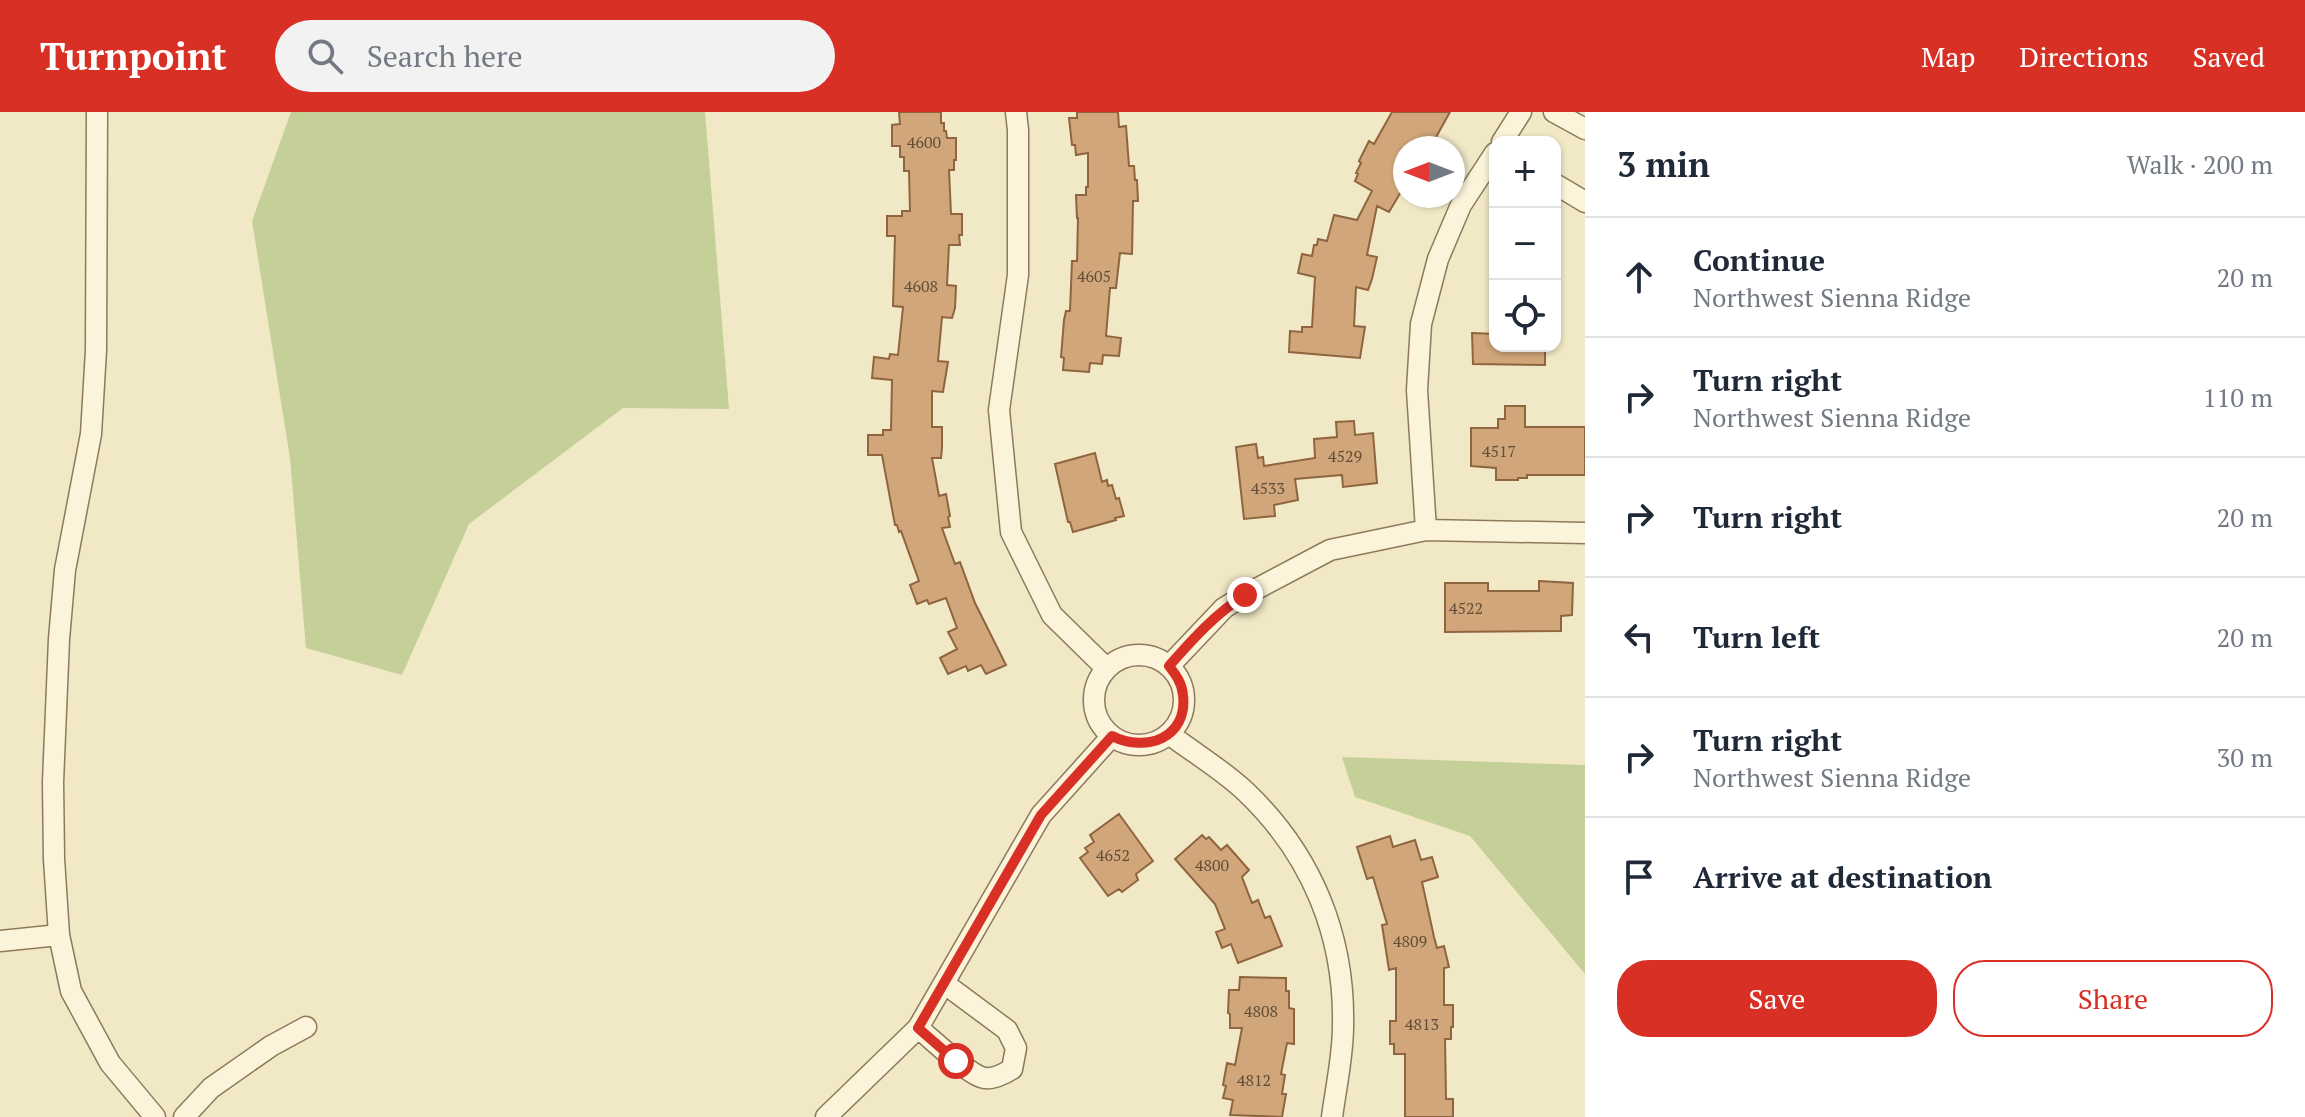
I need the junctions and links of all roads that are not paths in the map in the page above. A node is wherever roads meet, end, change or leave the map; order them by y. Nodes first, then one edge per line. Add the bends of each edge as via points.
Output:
1 (97, 112) edge
2 (1016, 112) edge
3 (1521, 112) edge
4 (1554, 112) edge
5 (1585, 129) edge
6 (1506, 136) edge
7 (1489, 162) edge
8 (1561, 188) edge
9 (1585, 202) edge
10 (1426, 530) junction
11 (1585, 533) edge
12 (1169, 666) junction
13 (1106, 668) junction
14 (1169, 734) junction
15 (1112, 736) junction
16 (59, 935) junction
17 (0, 941) edge
18 (945, 984) junction
19 (306, 1027) dead end
20 (918, 1028) junction
21 (155, 1117) edge
22 (184, 1117) edge
23 (826, 1117) edge
24 (1332, 1117) edge

1 - 16 street via 91,434 65,570 59,639 53,797
2 - 13 street via 1018,275 999,410 1011,532 1052,615
3 - 6 street
4 - 5 street
7 - 10 street via 1461,205 1438,259 1421,324 1417,390
8 - 9 street
10 - 11 street
10 - 12 street via 1330,550 1224,608
12 - 13 street via 1147,655 1132,655
12 - 14 street via 1180,681 1183,709
13 - 15 street via 1094,696 1095,711
14 - 15 street via 1141,745
14 - 24 street via 1244,790 1278,825 1308,870 1334,935 1342,984 1343,1029
15 - 18 street via 1041,815
16 - 17 street
16 - 21 street via 71,991 110,1063
18 - 20 street
18 - 20 street via 1007,1030 1016,1048 1012,1069 982,1078
19 - 22 street via 211,1088
20 - 23 street

